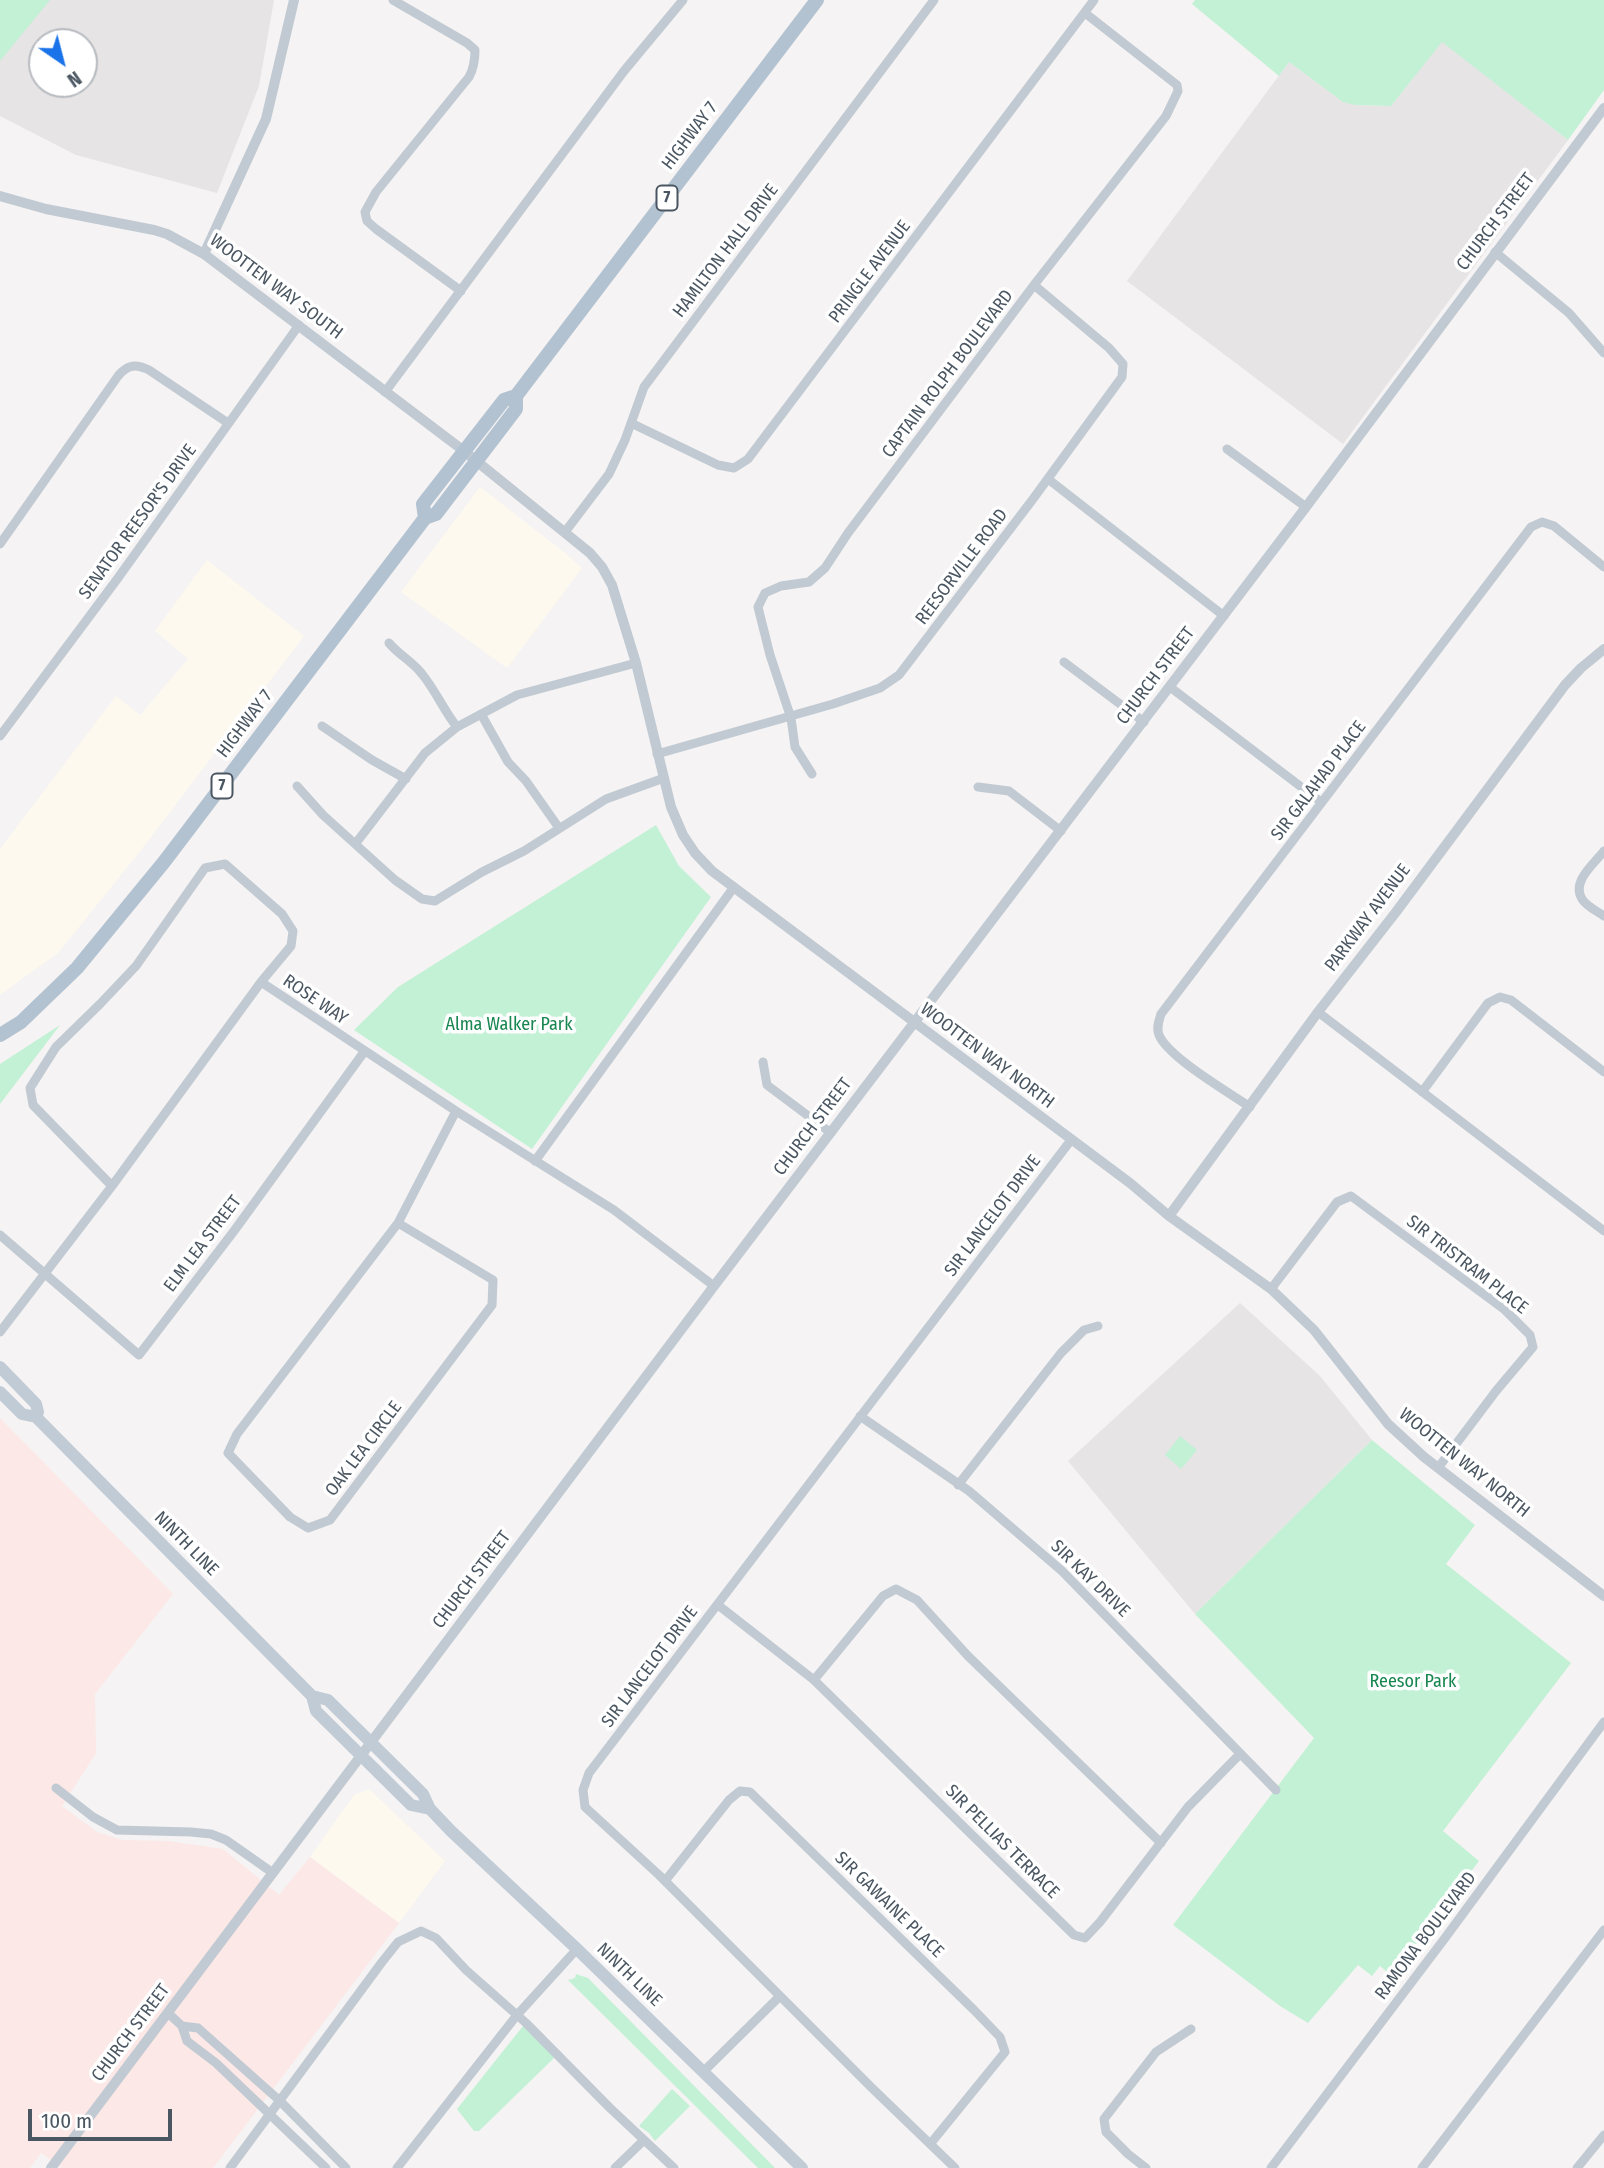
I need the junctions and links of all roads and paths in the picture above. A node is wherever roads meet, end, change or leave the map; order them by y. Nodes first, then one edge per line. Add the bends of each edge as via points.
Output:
1 (294, 0) edge
2 (393, 0) edge
3 (683, 0) edge
4 (817, 0) edge
5 (934, 0) edge
6 (1094, 0) edge
7 (1085, 13) junction
8 (1604, 108) edge
9 (0, 196) edge
10 (1495, 252) junction
11 (204, 254) junction
12 (1034, 285) junction
13 (461, 291) junction
14 (299, 326) junction
15 (1604, 353) edge
16 (385, 392) junction
17 (516, 396) junction
18 (631, 423) junction
19 (228, 424) junction
20 (1227, 449) dead end
21 (464, 451) junction
22 (476, 461) junction
23 (1048, 479) junction
24 (1306, 508) junction
25 (425, 518) junction
26 (565, 532) junction
27 (0, 544) edge
28 (1604, 567) edge
29 (1224, 616) junction
30 (388, 643) dead end
31 (1604, 649) edge
32 (1064, 662) dead end
33 (635, 663) junction
34 (1170, 687) junction
35 (481, 715) junction
36 (791, 718) junction
37 (1144, 722) junction
38 (321, 726) dead end
39 (457, 727) junction
40 (0, 736) edge
41 (657, 754) junction
42 (812, 774) dead end
43 (664, 778) junction
44 (406, 779) junction
45 (298, 786) dead end
46 (978, 786) dead end
47 (1321, 802) junction
48 (559, 828) junction
49 (1061, 831) junction
50 (356, 843) junction
51 (1604, 850) edge
52 (734, 887) junction
53 (1604, 916) edge
54 (261, 982) junction
55 (1318, 1012) junction
56 (915, 1023) junction
57 (0, 1035) edge
58 (363, 1052) junction
59 (763, 1062) dead end
60 (1604, 1072) edge
61 (1422, 1092) junction
62 (1250, 1107) junction
63 (456, 1111) junction
64 (831, 1133) junction
65 (1071, 1140) junction
66 (535, 1161) junction
67 (112, 1186) junction
68 (1169, 1216) junction
69 (398, 1223) junction
70 (1604, 1231) edge
71 (0, 1235) edge
72 (45, 1274) junction
73 (714, 1286) junction
74 (1271, 1289) junction
75 (1098, 1326) dead end
76 (0, 1332) edge
77 (0, 1367) edge
78 (0, 1392) edge
79 (36, 1416) junction
80 (860, 1416) junction
81 (1438, 1468) junction
82 (958, 1485) junction
83 (1604, 1596) edge
84 (718, 1605) junction
85 (814, 1680) junction
86 (312, 1696) junction
87 (1604, 1722) edge
88 (372, 1743) junction
89 (1240, 1754) junction
90 (361, 1757) junction
91 (56, 1788) dead end
92 (1276, 1790) dead end
93 (430, 1809) junction
94 (1161, 1843) junction
95 (273, 1873) junction
96 (664, 1881) junction
97 (1604, 1930) edge
98 (577, 1949) junction
99 (779, 1997) junction
100 (168, 2013) junction
101 (517, 2015) junction
102 (181, 2026) junction
103 (1191, 2029) dead end
104 (704, 2071) junction
105 (280, 2101) junction
106 (271, 2114) junction
107 (1604, 2135) edge
108 (644, 2140) junction
109 (931, 2143) junction
110 (51, 2168) edge
111 (230, 2168) edge
112 (326, 2168) edge
113 (346, 2168) edge
114 (397, 2168) edge
115 (615, 2168) edge
116 (674, 2168) edge
117 (802, 2168) edge
118 (955, 2168) edge
119 (1146, 2168) edge
120 (1271, 2168) edge
121 (1422, 2168) edge
122 (1577, 2168) edge

1 - 11 street via 266,119
2 - 13 street via 467,43 475,50 475,58 469,77 365,212 376,229
3 - 13 street via 624,71
4 - 17 main road, HIGHWAY 7 / 7
5 - 18 street, HAMILTON HALL DRIVE via 644,387
6 - 7 street, PRINGLE AVENUE
7 - 12 street, CAPTAIN ROLPH BOULEVARD via 1177,85 1178,91 1166,116
7 - 18 street, PRINGLE AVENUE via 748,459 734,468 719,465
8 - 10 street, CHURCH STREET
9 - 11 street, WOOTTEN WAY SOUTH via 167,234
10 - 15 street via 1569,313
10 - 24 street, CHURCH STREET
11 - 14 street, WOOTTEN WAY SOUTH
12 - 23 street, REESORVILLE ROAD via 1123,364 1122,377
12 - 36 street, CAPTAIN ROLPH BOULEVARD via 825,568 809,582 765,593 758,607
13 - 16 street
14 - 16 street, WOOTTEN WAY SOUTH
14 - 19 street, SENATOR REESOR'S DRIVE
16 - 21 street, WOOTTEN WAY SOUTH
17 - 21 main road, HIGHWAY 7 / 7 via 505,400
17 - 22 main road, HIGHWAY 7 / 7 via 516,409
18 - 26 street, HAMILTON HALL DRIVE via 609,474
19 - 27 street via 149,370 139,365 127,368
19 - 40 street, SENATOR REESOR'S DRIVE
20 - 24 street
21 - 22 street, WOOTTEN WAY SOUTH
21 - 25 main road, HIGHWAY 7 / 7 via 423,504
22 - 25 main road, HIGHWAY 7 / 7 via 436,514
22 - 26 street, WOOTTEN WAY NORTH
23 - 29 street
23 - 36 street, REESORVILLE ROAD via 899,675 880,688
24 - 29 street, CHURCH STREET
25 - 57 main road, HIGHWAY 7 / 7 via 84,960 22,1022
26 - 33 street, WOOTTEN WAY NORTH via 590,553 612,585
28 - 47 street, SIR GALAHAD PLACE via 1553,526 1542,522 1531,527
29 - 34 street, CHURCH STREET
30 - 39 street via 417,667
31 - 55 street, PARKWAY AVENUE via 1565,685
32 - 37 street
33 - 35 street via 517,695
33 - 41 street, WOOTTEN WAY NORTH
34 - 37 street, CHURCH STREET
34 - 47 street
35 - 39 street
35 - 48 street via 508,762
36 - 41 street, REESORVILLE ROAD
36 - 42 street, CAPTAIN ROLPH BOULEVARD via 795,747
37 - 49 street, CHURCH STREET
38 - 44 street
39 - 44 street via 425,752
41 - 43 street, WOOTTEN WAY NORTH
43 - 48 street via 606,799
43 - 52 street, WOOTTEN WAY NORTH via 683,835 712,871
44 - 50 street
45 - 50 street via 323,816
46 - 49 street via 1009,791
47 - 62 street, SIR GALAHAD PLACE via 1161,1014 1157,1027 1169,1050
48 - 50 street via 435,901 422,899 395,880
49 - 56 street, CHURCH STREET
51 - 53 street via 1579,882 1582,900
52 - 56 street, WOOTTEN WAY NORTH
52 - 66 street
54 - 58 street, ROSE WAY
54 - 67 street, ROSE WAY
54 - 67 street via 291,946 293,931 282,914 226,864 205,868 136,966 56,1047 30,1088 33,1105
55 - 61 street
55 - 62 street, PARKWAY AVENUE
56 - 64 street, CHURCH STREET
56 - 65 street, WOOTTEN WAY NORTH
58 - 63 street, ROSE WAY
58 - 72 street, ELM LEA STREET via 139,1355
59 - 64 street via 767,1085
60 - 61 street via 1511,1000 1500,997 1488,1003
61 - 70 street
62 - 68 street, PARKWAY AVENUE
63 - 66 street, ROSE WAY
63 - 69 street, OAK LEA CIRCLE
64 - 73 street, CHURCH STREET
65 - 68 street, WOOTTEN WAY NORTH
65 - 80 street, SIR LANCELOT DRIVE
66 - 73 street, ROSE WAY via 614,1210
67 - 72 street, ROSE WAY
68 - 74 street, WOOTTEN WAY NORTH
69 - 69 street, OAK LEA CIRCLE via 493,1280 492,1305 330,1520 308,1528 290,1517 228,1453 237,1434
71 - 72 street
72 - 76 street, ROSE WAY
73 - 88 street, CHURCH STREET
74 - 81 street, WOOTTEN WAY NORTH via 1314,1330 1388,1424
74 - 81 street, SIR TRISTRAM PLACE via 1337,1202 1351,1196 1505,1310 1530,1335 1533,1347
75 - 82 street via 1084,1330 1061,1353
77 - 79 main road, NINTH LINE via 36,1404
78 - 79 main road, NINTH LINE via 22,1414
79 - 86 main road, NINTH LINE
80 - 82 street, SIR KAY DRIVE
80 - 84 street, SIR LANCELOT DRIVE
81 - 83 street, WOOTTEN WAY NORTH
82 - 89 street, SIR KAY DRIVE via 1062,1571
84 - 85 street, SIR PELLIAS TERRACE
84 - 96 street, SIR LANCELOT DRIVE via 589,1773 583,1790 585,1807
85 - 94 street via 883,1596 896,1588 916,1600
85 - 94 street, SIR PELLIAS TERRACE via 1073,1935 1085,1938
86 - 88 main road, NINTH LINE via 328,1700
86 - 90 main road, NINTH LINE via 316,1711
87 - 120 street, RAMONA BOULEVARD
88 - 90 street, CHURCH STREET
88 - 93 main road, NINTH LINE via 424,1794
89 - 92 street, SIR KAY DRIVE
89 - 94 street, SIR PELLIAS TERRACE via 1188,1807
90 - 93 main road, NINTH LINE via 411,1805
90 - 95 street, CHURCH STREET
91 - 95 street via 117,1830 211,1834
93 - 98 main road, NINTH LINE
95 - 100 street, CHURCH STREET
96 - 99 street, SIR LANCELOT DRIVE
96 - 109 street, SIR GAWAINE PLACE via 729,1800 740,1791 750,1792 974,2010 1000,2037 1005,2052
97 - 121 street
98 - 101 street
98 - 104 main road, NINTH LINE
99 - 104 street
99 - 109 street, SIR LANCELOT DRIVE
100 - 102 street
100 - 110 street, CHURCH STREET
101 - 105 street via 436,1938 421,1931 398,1942
101 - 108 street
101 - 114 street
102 - 105 street via 198,2028
102 - 106 street via 187,2040
103 - 119 street via 1156,2052 1104,2119 1106,2132
104 - 117 main road, NINTH LINE
105 - 106 street
105 - 113 street
106 - 111 street
106 - 112 street
107 - 122 street
108 - 115 street
108 - 116 street
109 - 118 street, SIR LANCELOT DRIVE

